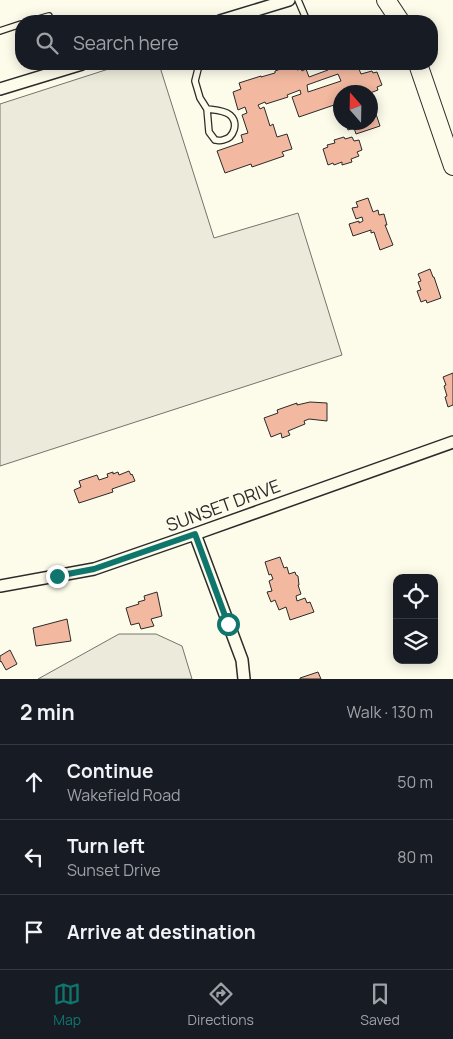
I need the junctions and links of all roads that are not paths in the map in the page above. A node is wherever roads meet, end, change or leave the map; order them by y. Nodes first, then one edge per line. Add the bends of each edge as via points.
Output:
1 (289, 0) edge
2 (298, 0) edge
3 (240, 15) edge
4 (304, 15) edge
5 (15, 26) edge
6 (0, 31) edge
7 (62, 70) edge
8 (198, 70) edge
9 (420, 70) edge
10 (0, 89) edge
11 (207, 109) junction
12 (453, 166) edge
13 (453, 442) edge
14 (195, 534) junction
15 (0, 586) edge
16 (244, 679) edge

1 - 3 street
2 - 4 lane
5 - 6 lane
7 - 10 street
8 - 11 lane via 196,81
9 - 12 main road
11 - 11 lane via 208,132 215,140 224,140 232,135 235,128 230,115
13 - 14 street, SUNSET DRIVE
14 - 15 street, SUNSET DRIVE via 94,569
14 - 16 street via 242,660

